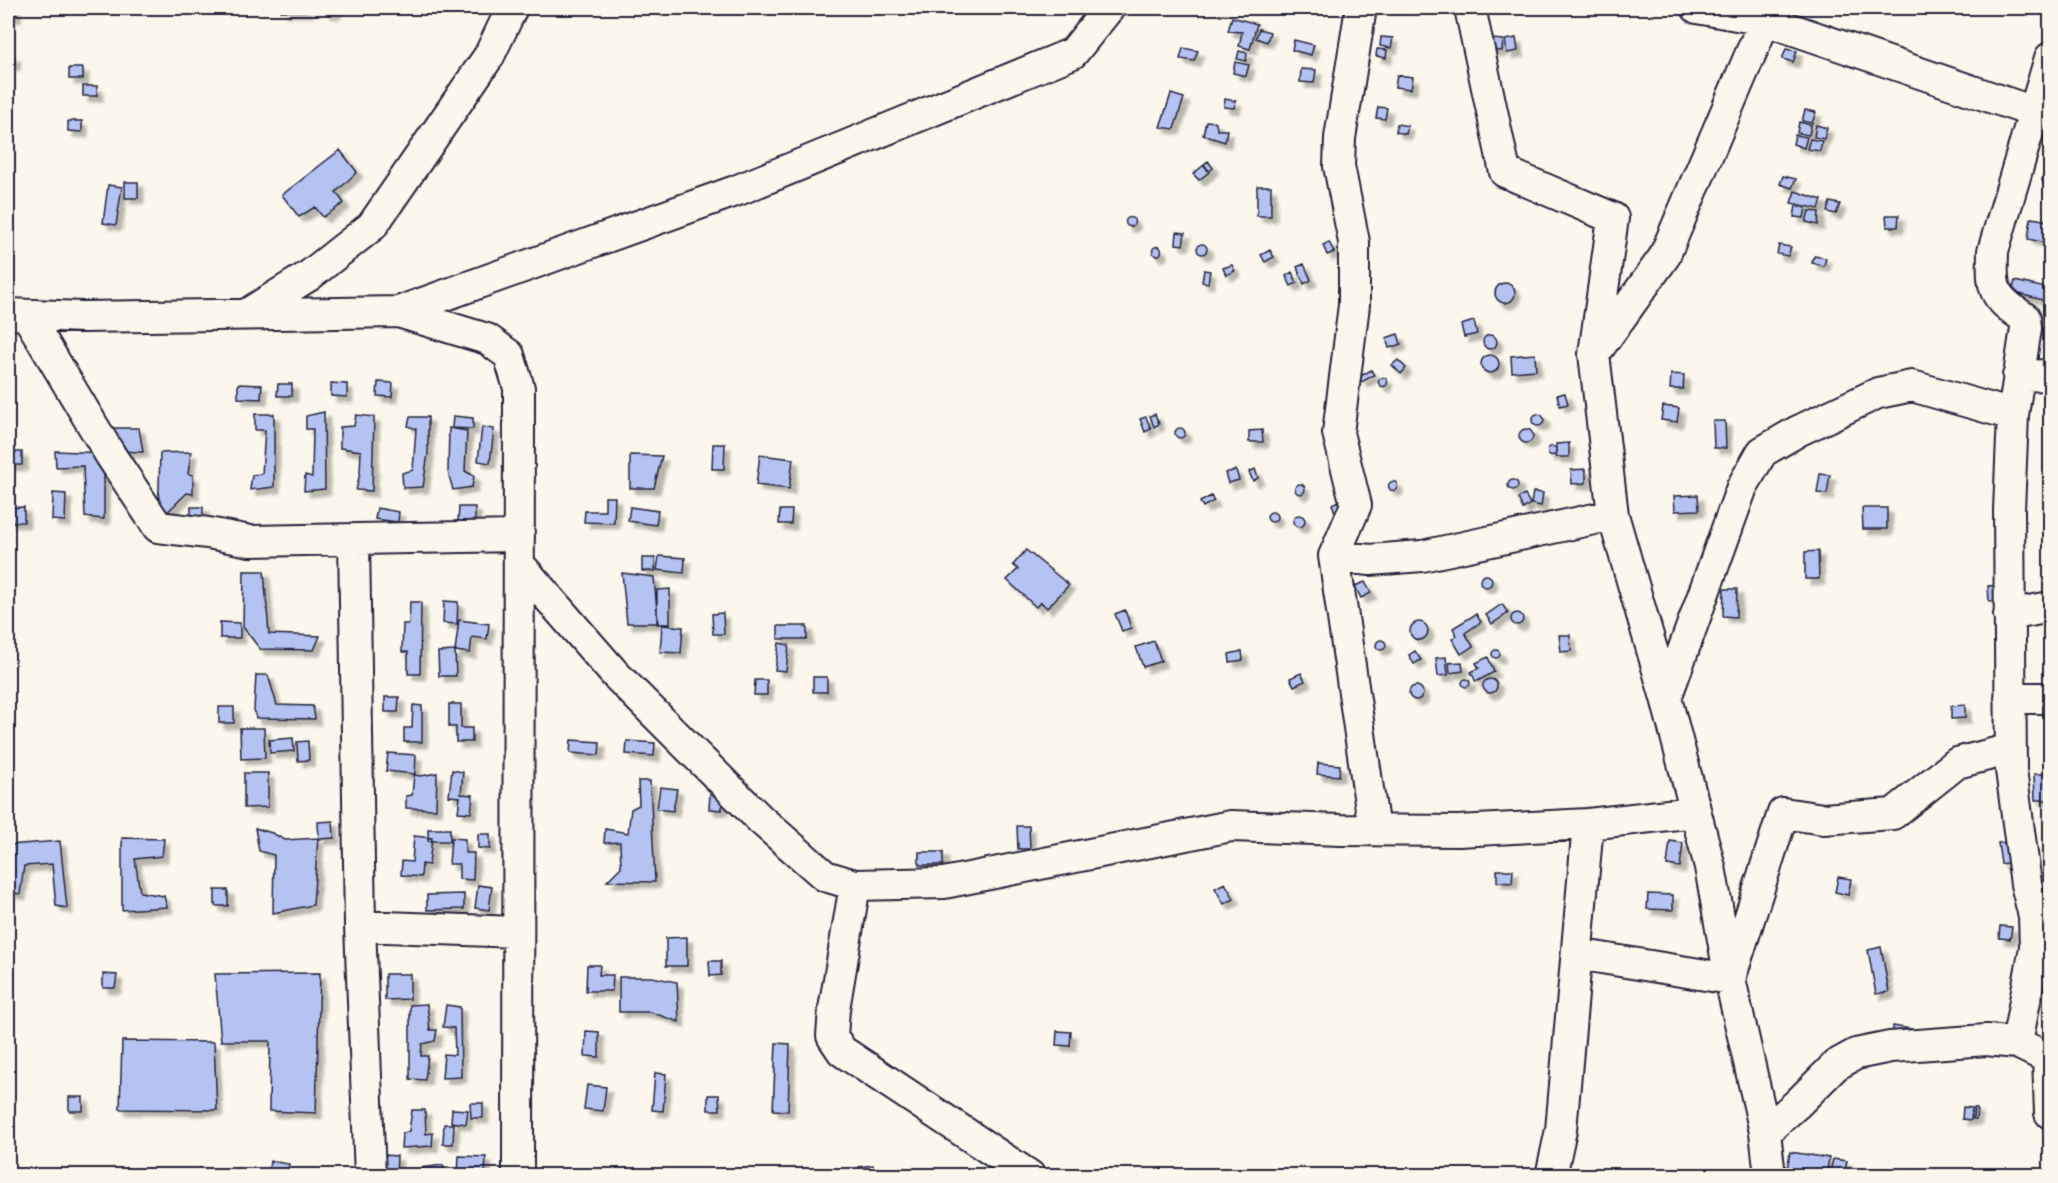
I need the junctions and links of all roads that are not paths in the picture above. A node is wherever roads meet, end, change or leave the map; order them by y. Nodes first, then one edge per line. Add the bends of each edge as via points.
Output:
1 (512, 8) edge
2 (1109, 8) edge
3 (1362, 8) edge
4 (1470, 8) edge
5 (1697, 8) edge
6 (1766, 14) edge
7 (2050, 58) edge
8 (2034, 112) junction
9 (398, 312) junction
10 (247, 314) junction
11 (17, 315) edge
12 (1594, 354) junction
13 (2050, 375) edge
14 (2018, 376) junction
15 (2013, 415) junction
16 (1613, 515) junction
17 (354, 540) junction
18 (519, 550) junction
19 (1334, 556) junction
20 (2050, 607) edge
21 (2009, 615) junction
22 (1666, 698) junction
23 (2010, 698) junction
24 (2050, 698) edge
25 (2011, 749) junction
26 (1695, 812) junction
27 (1588, 824) junction
28 (1374, 830) junction
29 (855, 885) junction
30 (360, 926) junction
31 (518, 932) junction
32 (1576, 954) junction
33 (1730, 979) junction
34 (2017, 1043) junction
35 (2049, 1057) edge
36 (2050, 1113) edge
37 (1765, 1132) junction
38 (370, 1176) edge
39 (518, 1176) edge
40 (1030, 1176) edge
41 (1551, 1176) edge
42 (1770, 1176) edge

1 - 10 street via 489,56 372,226 310,275
2 - 9 street via 1073,54 738,190
3 - 19 street via 1341,129 1339,166 1354,242 1354,305 1338,433 1356,505
4 - 12 street via 1504,172 1613,218
5 - 6 street
6 - 8 street
6 - 12 street via 1664,257
7 - 8 street
8 - 14 street via 1993,251 1992,283 1999,297 2025,318
9 - 10 street
9 - 18 street via 487,339 508,355 519,388
10 - 11 street
11 - 17 street via 158,527 250,541
12 - 16 street
13 - 14 street
14 - 15 street
15 - 21 street
15 - 22 street via 1912,386 1878,393 1762,452 1742,487
16 - 19 street via 1422,556 1370,560
16 - 22 street
17 - 18 street
17 - 30 street
18 - 29 street via 615,674 760,819 825,876
18 - 31 street
19 - 28 street
20 - 21 street
21 - 23 street
22 - 26 street
23 - 24 street
23 - 25 street
25 - 33 street via 1957,763 1893,814 1823,819 1784,813
25 - 34 street via 2035,948
26 - 27 street
26 - 33 street via 1710,867
27 - 28 street via 1458,831
27 - 32 street
28 - 29 street via 1231,826 944,883
29 - 40 street via 832,1036 842,1051
30 - 31 street
30 - 38 street
31 - 39 street
32 - 33 street
32 - 41 street via 1561,1130
33 - 37 street
34 - 35 street
34 - 37 street via 1986,1040 1890,1047 1856,1054 1836,1065
35 - 36 street
37 - 42 street

